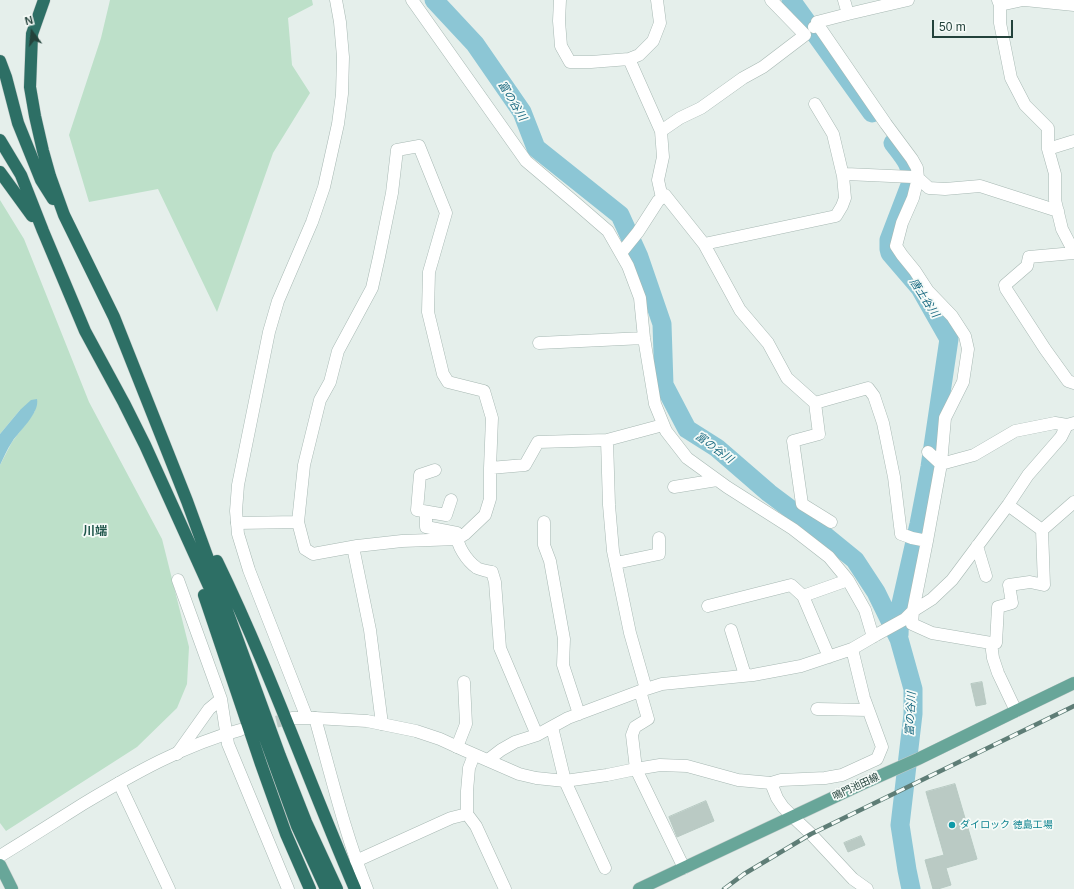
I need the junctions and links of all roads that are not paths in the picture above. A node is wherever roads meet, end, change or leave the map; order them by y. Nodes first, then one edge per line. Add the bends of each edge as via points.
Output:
1 (44, 0) edge
2 (336, 0) edge
3 (412, 0) edge
4 (560, 0) edge
5 (657, 0) edge
6 (771, 0) edge
7 (844, 0) edge
8 (908, 0) edge
9 (1024, 0) edge
10 (999, 3) edge
11 (1074, 5) edge
12 (848, 14) junction
13 (810, 28) junction
14 (629, 59) junction
15 (0, 61) edge
16 (815, 104) dead end
17 (661, 131) junction
18 (0, 140) edge
19 (1074, 141) edge
20 (1048, 149) junction
21 (0, 172) edge
22 (843, 176) junction
23 (912, 177) junction
24 (662, 198) junction
25 (1058, 211) junction
26 (64, 215) junction
27 (43, 231) junction
28 (704, 244) junction
29 (1074, 252) edge
30 (621, 253) junction
31 (644, 338) junction
32 (539, 343) dead end
33 (1074, 383) edge
34 (815, 403) junction
35 (1070, 424) edge
36 (663, 425) junction
37 (607, 440) junction
38 (935, 459) junction
39 (490, 468) junction
40 (435, 470) dead end
41 (717, 480) junction
42 (674, 487) dead end
43 (451, 500) dead end
44 (187, 501) junction
45 (1074, 502) edge
46 (1008, 505) junction
47 (426, 512) junction
48 (177, 517) junction
49 (298, 522) junction
50 (544, 522) dead end
51 (831, 522) dead end
52 (237, 523) junction
53 (1042, 530) junction
54 (659, 538) dead end
55 (457, 539) junction
56 (921, 540) junction
57 (977, 546) junction
58 (353, 547) junction
59 (616, 563) junction
60 (986, 576) dead end
61 (178, 580) dead end
62 (848, 580) junction
63 (803, 596) junction
64 (708, 606) dead end
65 (909, 615) junction
66 (731, 630) dead end
67 (874, 636) junction
68 (991, 643) junction
69 (852, 649) junction
70 (829, 657) junction
71 (745, 676) junction
72 (464, 682) dead end
73 (1074, 683) edge
74 (643, 690) junction
75 (221, 698) junction
76 (817, 709) dead end
77 (868, 710) junction
78 (1016, 711) junction
79 (579, 714) junction
80 (292, 718) tunnel mouth
81 (311, 718) junction
82 (382, 724) junction
83 (552, 727) junction
84 (240, 730) dead end
85 (226, 734) junction
86 (537, 735) junction
87 (457, 747) junction
88 (177, 754) junction
89 (474, 755) junction
90 (488, 760) junction
91 (636, 769) junction
92 (565, 781) junction
93 (119, 783) junction
94 (771, 783) junction
95 (467, 814) junction
96 (793, 817) junction
97 (302, 824) junction
98 (0, 856) edge
99 (356, 861) junction
100 (0, 865) edge
101 (605, 868) dead end
102 (684, 868) junction
103 (12, 889) edge
104 (169, 889) edge
105 (288, 889) edge
106 (310, 889) edge
107 (326, 889) edge
108 (337, 889) edge
109 (355, 889) edge
110 (367, 889) edge
111 (505, 889) edge
112 (638, 889) edge
113 (867, 889) edge

1 - 26 highway via 32,34 30,86 43,151
2 - 52 street via 343,56 338,124 324,187 278,301 269,332 238,485
3 - 30 street via 526,161 608,231
4 - 14 street via 561,46 570,62
5 - 14 street via 660,23 653,41 639,55
6 - 13 street
7 - 12 street
8 - 12 street
9 - 10 street
9 - 11 street
10 - 20 street via 1000,23 1011,78 1025,105 1048,128
12 - 13 street via 817,22
13 - 17 street via 805,35 762,67
13 - 23 street via 912,159 917,168
14 - 17 street
15 - 26 highway via 30,155 41,180
16 - 22 street via 833,134
17 - 24 street via 663,157 658,180
18 - 27 highway via 21,175
19 - 20 street
20 - 25 street via 1055,174 1055,200
21 - 27 highway
22 - 23 street via 846,174
22 - 28 street via 845,198 836,216
23 - 25 street via 929,188 980,186
23 - 38 street via 913,198 902,223 896,246 928,291 952,316 965,336 968,349 963,382 945,418
24 - 28 street via 665,195
24 - 30 street
25 - 29 street via 1062,229
26 - 44 highway via 114,317
27 - 48 highway via 85,331 134,424
28 - 34 street via 740,310 768,343 787,378
29 - 33 street via 1029,257 1027,266 1005,285 1049,356 1068,381
30 - 31 street via 640,298
31 - 32 street
31 - 36 street via 655,404
34 - 51 street via 819,434 793,441 802,504
34 - 56 street via 868,388 874,396 883,423 894,477 901,534
35 - 38 street via 1055,423 1015,431 974,455
35 - 46 street via 1028,475
36 - 37 street
36 - 41 street via 687,458
37 - 39 street via 538,442 524,465
37 - 59 street via 609,505
38 - 56 street
39 - 49 street via 492,418 484,390 448,382 443,374 428,312 429,272 446,213 419,146 397,150 392,193 372,288 338,351 330,382 320,400 304,465
39 - 55 street via 490,499 485,515
40 - 47 street via 420,475 417,510
41 - 42 street
41 - 62 street via 793,529 830,557
43 - 47 street via 446,515
44 - 97 highway via 280,756
44 - 109 highway via 257,650
45 - 53 street
46 - 53 street
46 - 57 street
47 - 55 street via 426,527 457,533
48 - 97 highway via 212,593
48 - 106 highway via 286,834
49 - 52 street
49 - 58 street via 305,549 313,554
50 - 79 street via 544,545 550,562 564,639 563,665
52 - 81 street via 249,570
53 - 68 street via 1044,585 1030,582 1009,585 1012,603 998,607 996,643
54 - 59 street via 659,554
55 - 58 street via 402,541
55 - 86 street via 466,558 478,568 492,572 500,648
56 - 65 street
57 - 60 street
57 - 65 street via 952,580 932,599
58 - 82 street via 370,630
59 - 74 street
61 - 75 street
62 - 63 street
62 - 67 street
63 - 64 street via 791,585
63 - 70 street
65 - 67 street
65 - 68 street via 912,624 932,633
66 - 71 street
67 - 69 street
68 - 78 street via 998,673
69 - 70 street
69 - 77 street
70 - 71 street via 785,670
71 - 74 street via 662,684
72 - 87 street via 466,724
73 - 78 main road, 鳴門池田線
74 - 79 street
74 - 91 street via 648,719 635,727 632,735
75 - 85 street
75 - 88 street via 209,709
76 - 77 street
77 - 94 street via 882,747 877,759 842,776 781,780
78 - 96 main road, 鳴門池田線
79 - 83 street
80 - 81 street
81 - 82 street
81 - 99 street
82 - 87 street via 416,731
83 - 86 street
83 - 92 street
84 - 85 street
85 - 88 street
85 - 105 street
86 - 90 street via 515,742
87 - 89 street
88 - 93 street
89 - 90 street
89 - 95 street via 469,768
90 - 92 street via 519,774
91 - 92 street
91 - 94 street via 660,765 687,766 738,780
91 - 102 street
92 - 101 street
93 - 98 street
93 - 104 street
94 - 96 street via 777,798
95 - 99 street via 451,818
95 - 111 street via 476,826
96 - 102 main road, 鳴門池田線
96 - 113 street via 853,879
97 - 107 highway
97 - 108 highway
99 - 110 street
100 - 103 main road
102 - 112 main road, 鳴門池田線

